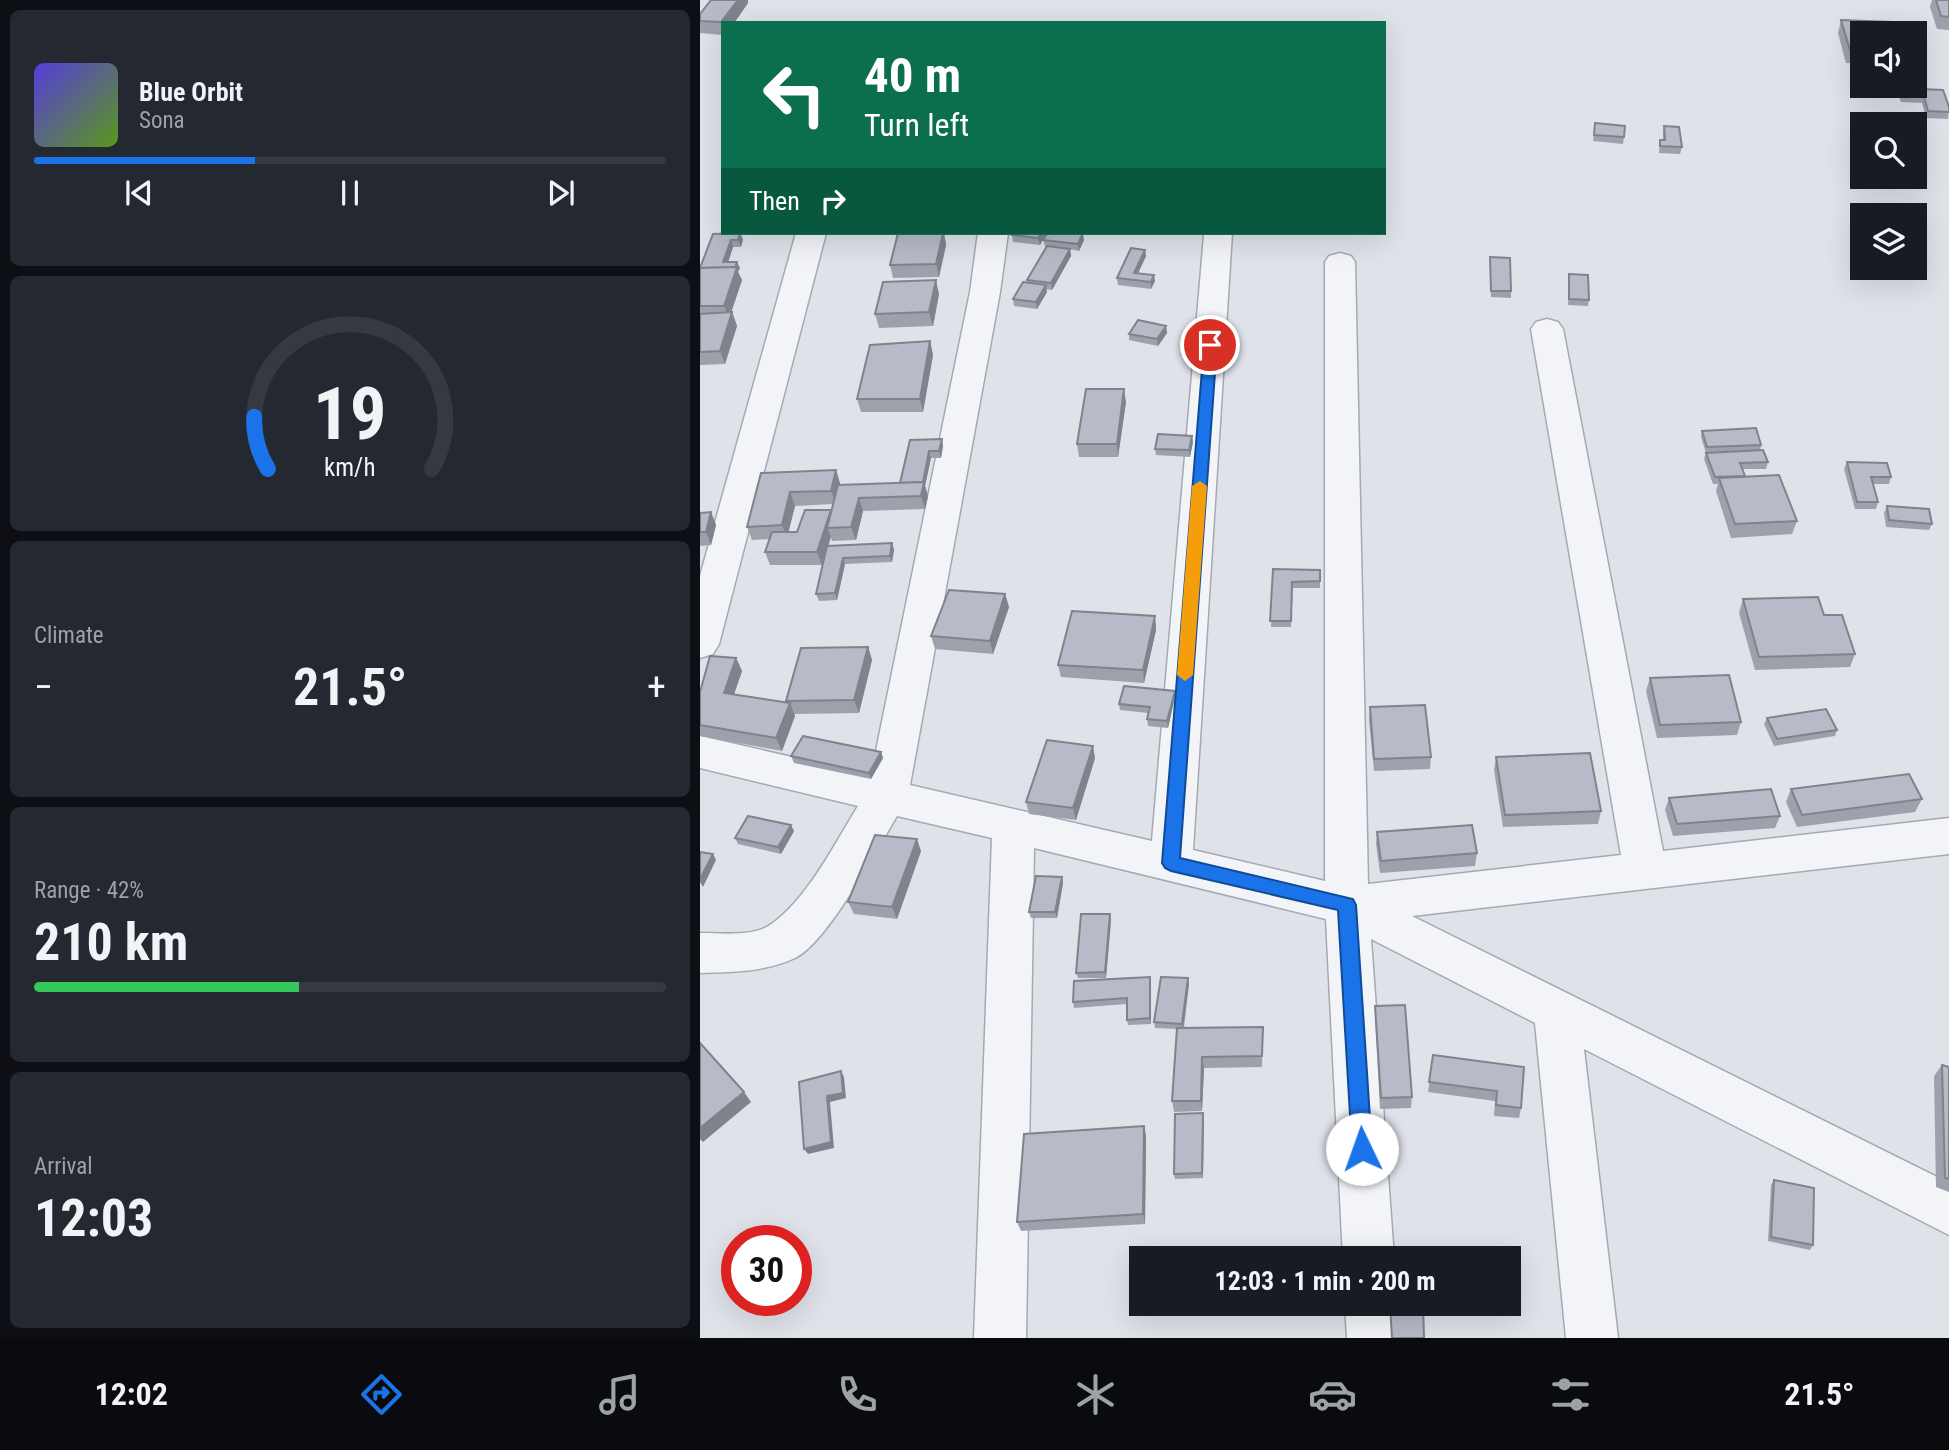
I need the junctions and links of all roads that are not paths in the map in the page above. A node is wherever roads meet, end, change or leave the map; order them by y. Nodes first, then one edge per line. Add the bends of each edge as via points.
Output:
1 (810, 235) edge
2 (993, 235) edge
3 (1219, 235) dead end
4 (1340, 262) dead end
5 (1547, 328) dead end
6 (700, 645) edge
7 (700, 752) edge
8 (887, 796) junction
9 (1013, 826) junction
10 (1949, 836) edge
11 (1171, 863) junction
12 (1644, 871) junction
13 (1347, 905) junction
14 (700, 953) edge
15 (1557, 1010) junction
16 (1949, 1210) edge
17 (1367, 1246) edge
18 (1372, 1316) edge
19 (1000, 1338) edge
20 (1373, 1338) edge
21 (1592, 1338) edge

1 - 6 street
2 - 8 street
3 - 11 street
4 - 13 street
5 - 12 street
7 - 8 street
8 - 9 street
8 - 14 street via 817,908 782,943 744,952
9 - 11 street
9 - 19 street
10 - 12 street
11 - 13 street
12 - 13 street
13 - 15 street
13 - 17 street
15 - 16 street
15 - 21 street
18 - 20 street

